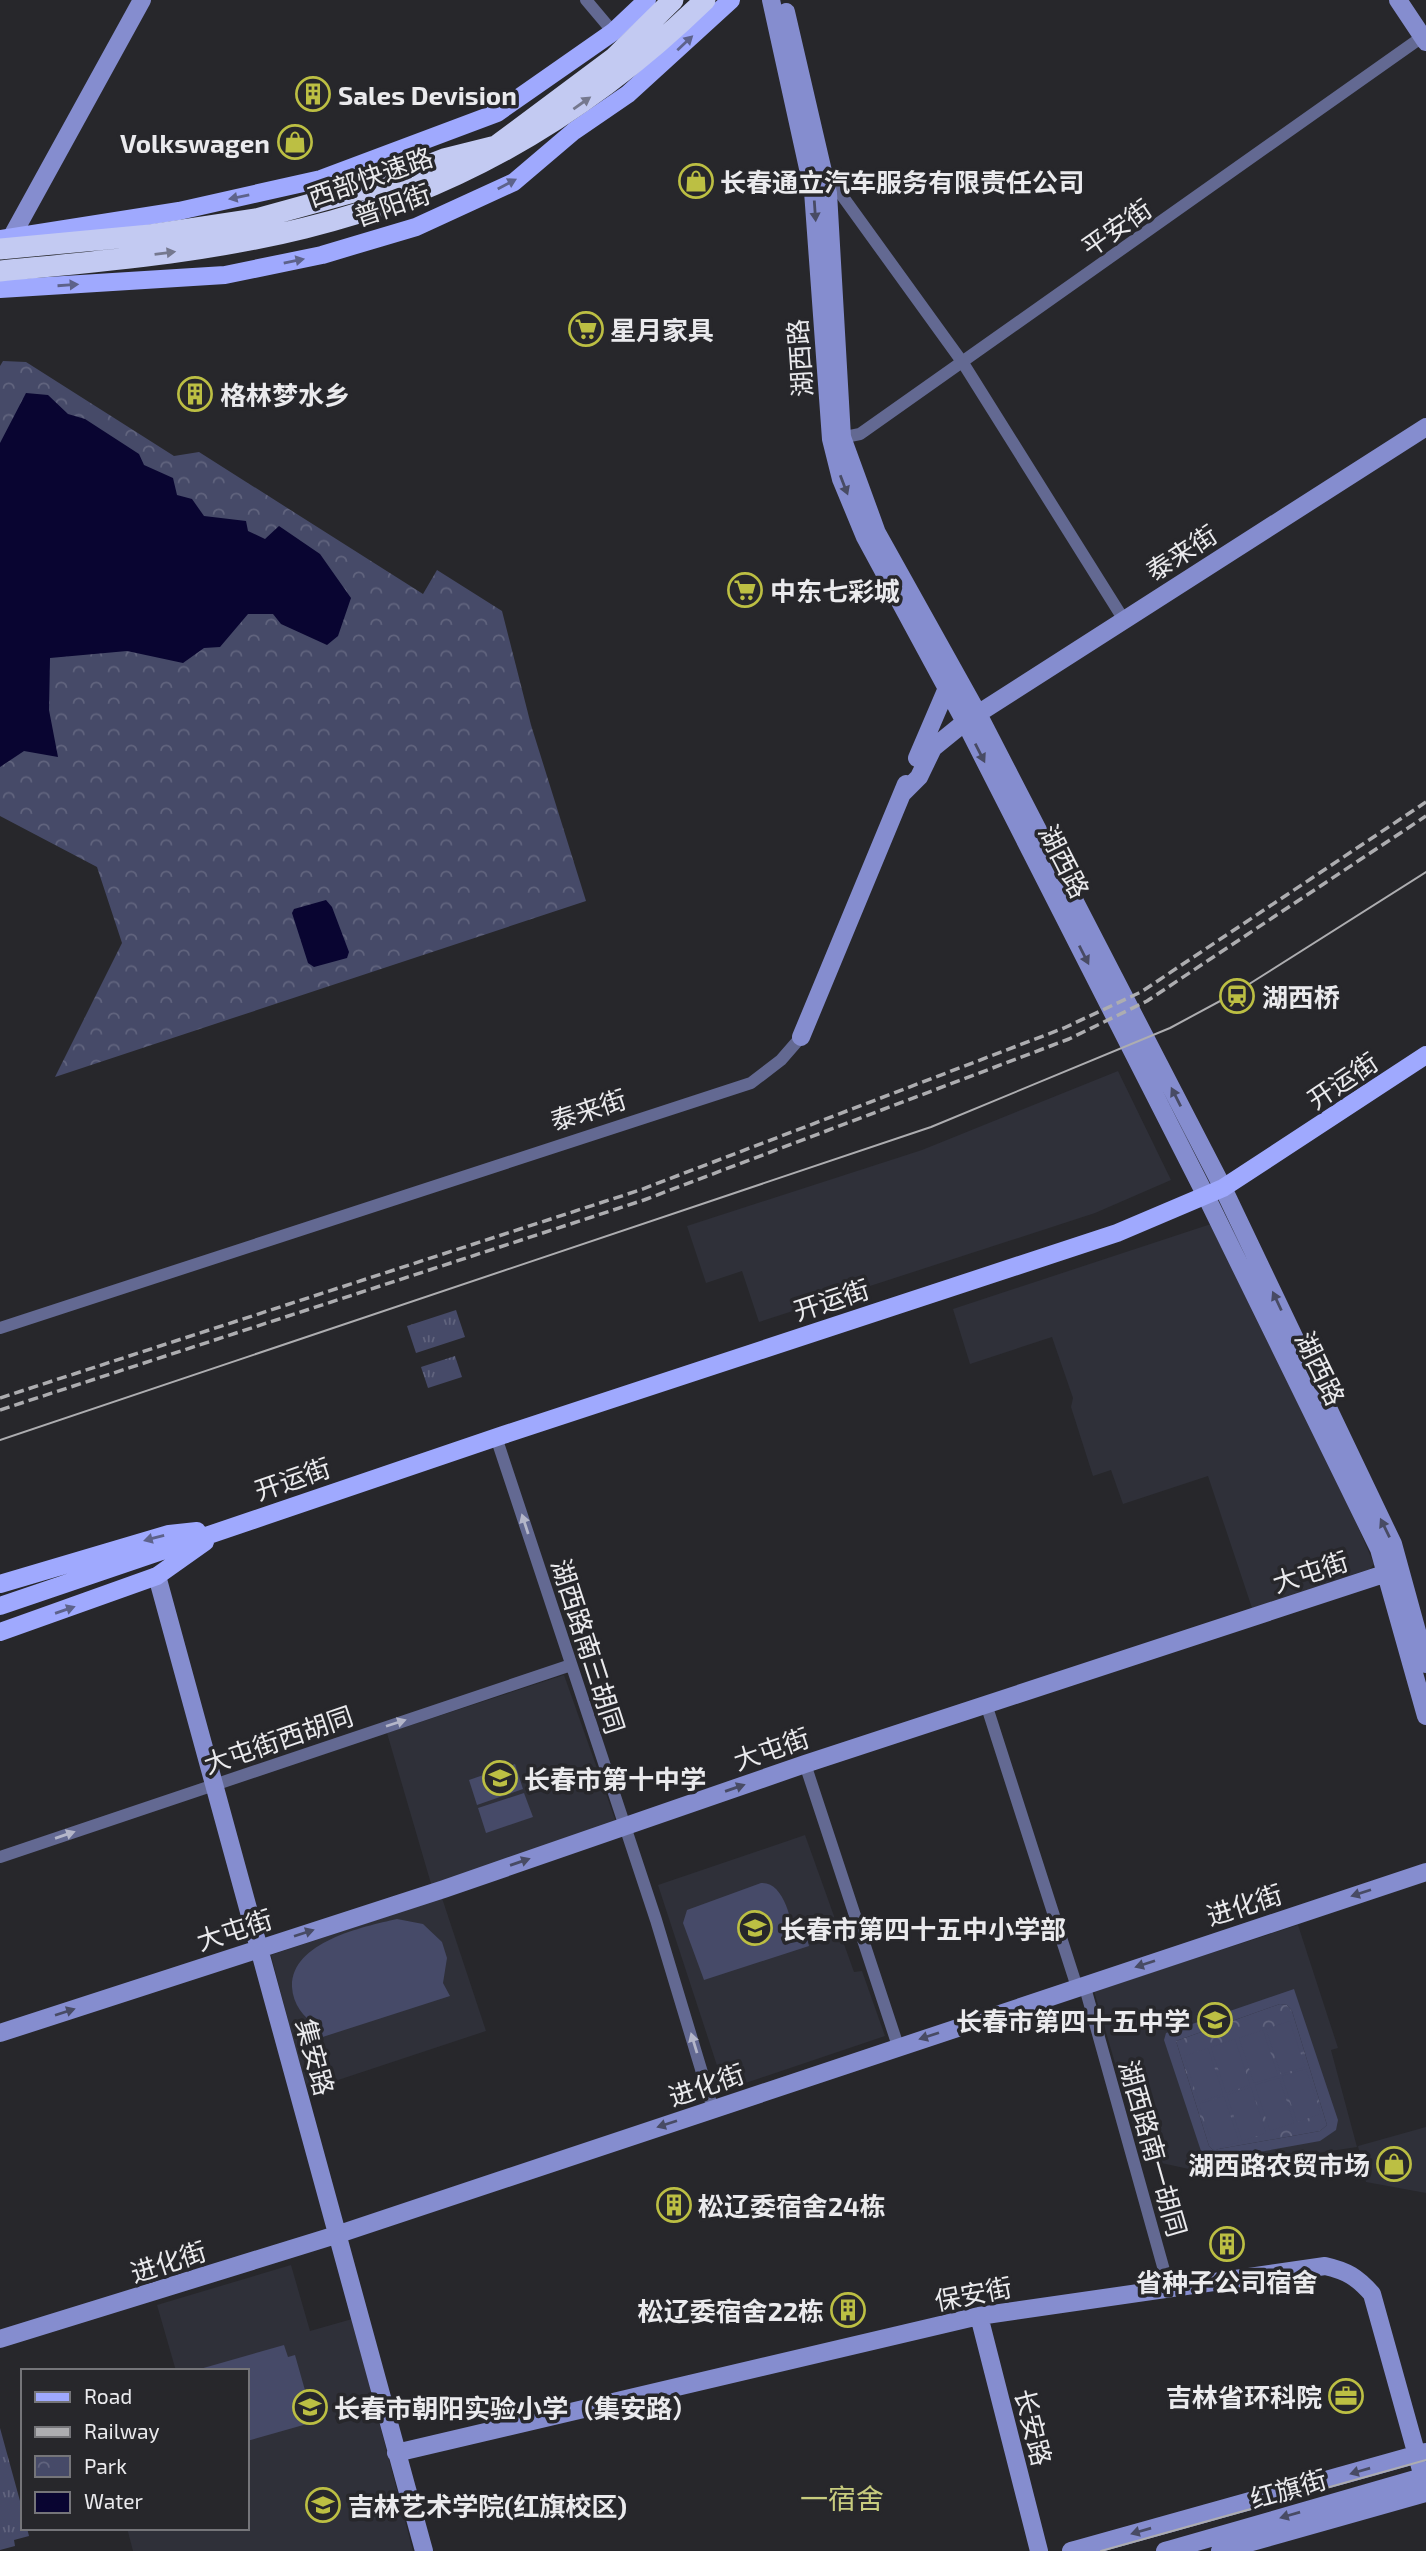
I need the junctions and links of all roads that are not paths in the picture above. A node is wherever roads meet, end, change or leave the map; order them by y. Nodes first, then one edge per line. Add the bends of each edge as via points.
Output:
1 (142, 0) edge
2 (586, 0) edge
3 (647, 0) edge
4 (673, 0) edge
5 (705, 0) edge
6 (732, 0) edge
7 (771, 0) edge
8 (783, 0) edge
9 (1398, 0) edge
10 (613, 32) junction
11 (1424, 40) edge
12 (822, 169) junction
13 (3, 242) edge
14 (0, 264) edge
15 (64, 264) junction
16 (0, 271) edge
17 (0, 287) edge
18 (963, 363) junction
19 (1426, 427) edge
20 (836, 438) junction
21 (1124, 620) junction
22 (954, 671) junction
23 (947, 689) junction
24 (972, 718) junction
25 (902, 794) junction
26 (801, 1037) joint
27 (1426, 1055) edge
28 (1223, 1188) junction
29 (1206, 1196) junction
30 (0, 1328) edge
31 (496, 1437) junction
32 (222, 1529) junction
33 (1393, 1569) junction
34 (157, 1576) junction
35 (0, 1584) edge
36 (0, 1606) edge
37 (0, 1632) edge
38 (1426, 1664) edge
39 (571, 1665) junction
40 (986, 1704) junction
41 (1426, 1716) edge
42 (805, 1764) junction
43 (213, 1784) junction
44 (624, 1826) junction
45 (0, 1857) edge
46 (1426, 1872) edge
47 (259, 1948) junction
48 (1080, 1986) junction
49 (0, 2033) edge
50 (898, 2046) junction
51 (713, 2109) junction
52 (336, 2235) junction
53 (1169, 2288) junction
54 (979, 2316) junction
55 (0, 2339) edge
56 (396, 2453) junction
57 (1421, 2454) edge
58 (1425, 2482) edge
59 (1246, 2547) edge
60 (424, 2551) edge
61 (1039, 2551) edge
62 (1071, 2551) edge
63 (1165, 2551) edge
64 (1220, 2551) edge

1 - 13 street
2 - 10 street
3 - 10 main road, 普阳街
4 - 13 highway, 西部快速路 via 614,58 496,146 256,219 150,235
15 -> 5 highway, 西部快速路 via 171,253 276,235 367,210 440,183 525,140 587,100 660,43
17 -> 6 main road, 普阳街 via 225,275 322,255 416,227 514,182 574,131 628,94
7 -> 20 street, 湖西路 via 813,191
8 - 12 street, 湖西路
9 - 11 street
10 -> 13 main road, 普阳街 via 497,113 321,179 179,211
11 - 18 street, 平安街
12 - 18 street
12 - 20 street, 湖西路 via 828,193
13 - 14 street
15 - 16 highway, 西部快速路
15 - 17 highway
18 - 20 street, 平安街 via 860,434
18 - 21 street
19 - 21 street, 泰来街
20 - 22 street, 湖西路 via 877,533
20 -> 23 street, 湖西路 via 841,479 865,537
21 - 24 street, 泰来街
22 - 23 street, 泰来街
22 - 24 street, 湖西路
23 - 24 street, 湖西路
23 - 25 street, 泰来街
24 - 25 street, 泰来街 via 933,748 919,778
28 -> 24 street, 湖西路
24 -> 29 street, 湖西路
25 - 26 street, 泰来街
26 - 30 street, 泰来街 via 751,1083
27 - 28 main road, 开运街
28 - 29 main road, 开运街
33 -> 28 street, 湖西路 via 1393,1544
29 - 31 main road, 开运街 via 1117,1233
29 - 33 street, 湖西路
31 - 32 main road, 开运街
39 -> 31 street, 湖西路南三胡同
32 - 34 main road, 开运街
32 -> 35 main road, 开运街 via 169,1534
32 - 36 main road, 开运街
33 - 38 street, 湖西路
33 - 40 street, 大屯街
33 - 41 street, 湖西路
37 -> 34 main road, 开运街
34 - 43 street, 集安路
43 -> 39 street, 大屯街西胡同
39 - 44 street, 湖西路南三胡同
40 - 42 street, 大屯街
40 - 48 street, 湖西路南一胡同
44 -> 42 street, 大屯街
42 - 50 street
45 -> 43 street, 大屯街西胡同
43 - 47 street, 集安路
47 -> 44 street, 大屯街
51 -> 44 street, 湖西路南三胡同
46 -> 48 street, 进化街
49 -> 47 street, 大屯街
47 - 52 street, 集安路
48 -> 50 street, 进化街
48 - 53 street, 湖西路南一胡同 via 1094,2018
50 - 51 street, 进化街
51 -> 52 street, 进化街
52 - 55 street, 进化街
52 - 56 street, 集安路
53 - 54 street, 保安街
53 - 57 street, 保安街 via 1325,2266 1359,2279 1372,2294
54 - 56 street, 保安街
54 - 61 street, 长安路
56 - 60 street, 集安路
57 - 58 street, 保安街
57 -> 62 street
58 - 59 street, 红旗街
58 -> 63 street, 红旗街
59 - 64 street, 红旗街

